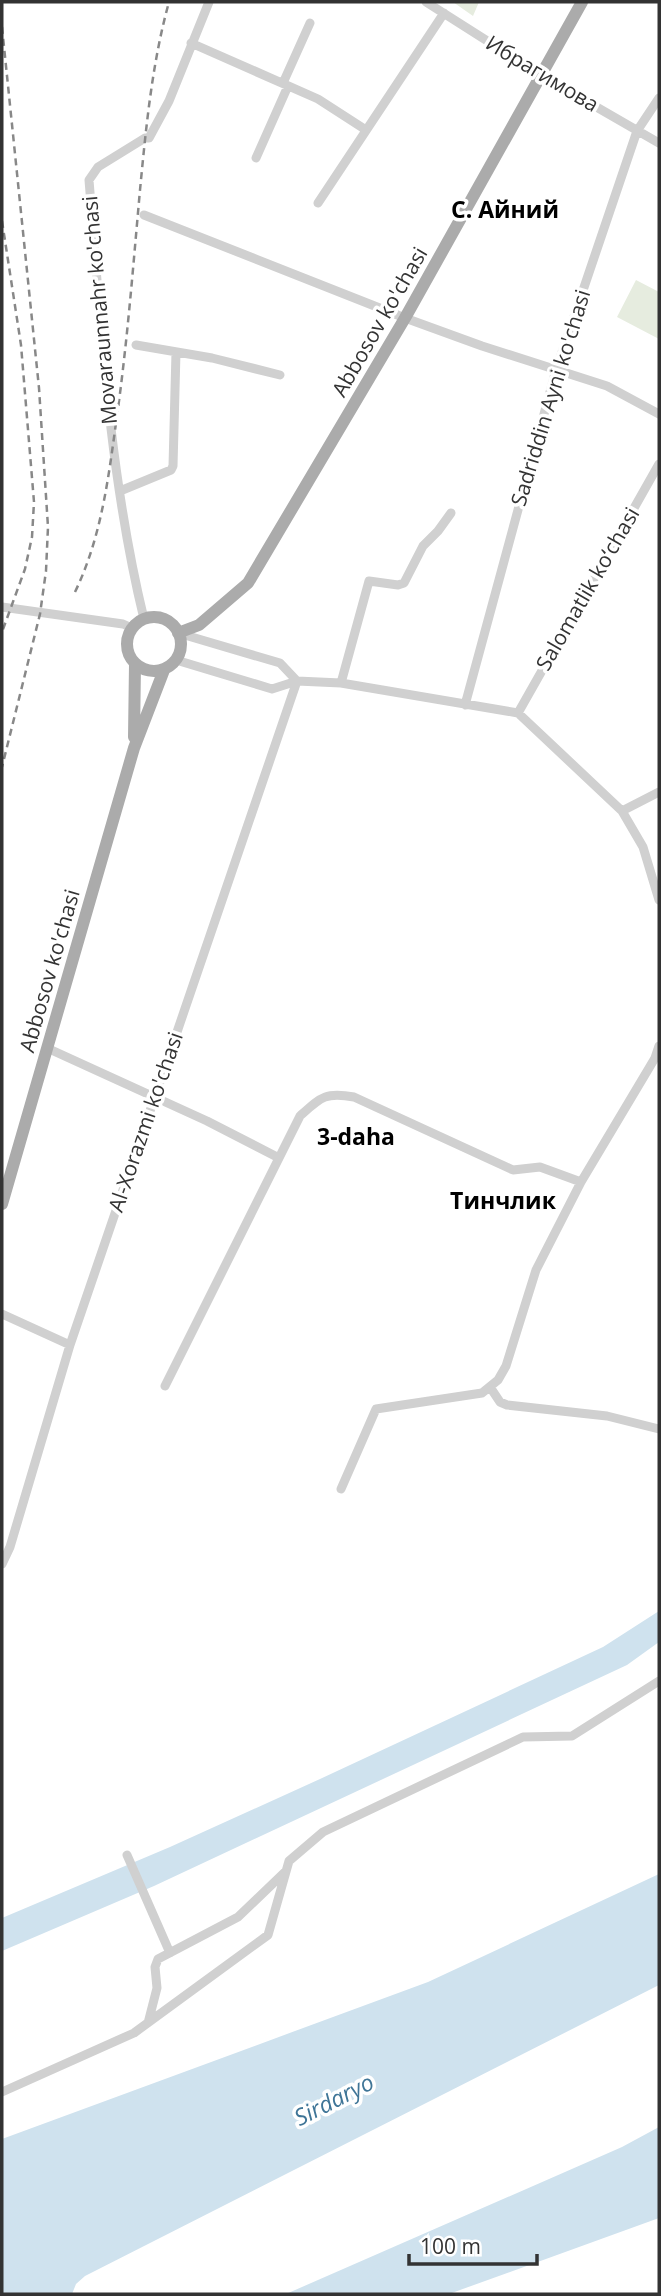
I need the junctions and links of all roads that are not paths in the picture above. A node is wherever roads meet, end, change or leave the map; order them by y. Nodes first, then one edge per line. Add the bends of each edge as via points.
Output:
1 (209, 2) edge
2 (426, 2) edge
3 (582, 2) edge
4 (444, 13) junction
5 (310, 23) dead end
6 (191, 43) junction
7 (541, 75) junction
8 (285, 85) junction
9 (659, 98) edge
10 (366, 130) junction
11 (637, 131) junction
12 (659, 143) edge
13 (256, 158) dead end
14 (318, 203) dead end
15 (144, 215) dead end
16 (405, 318) junction
17 (136, 345) dead end
18 (176, 352) junction
19 (556, 370) junction
20 (280, 375) dead end
21 (659, 414) edge
22 (659, 464) edge
23 (120, 491) junction
24 (451, 513) dead end
25 (2, 607) edge
26 (144, 619) junction
27 (132, 628) junction
28 (178, 633) junction
29 (176, 660) junction
30 (135, 664) junction
31 (164, 670) junction
32 (297, 681) junction
33 (341, 683) junction
34 (465, 705) junction
35 (518, 713) junction
36 (134, 748) junction
37 (659, 792) edge
38 (622, 811) junction
39 (659, 900) edge
40 (659, 1046) edge
41 (47, 1048) junction
42 (155, 1097) junction
43 (279, 1158) junction
44 (582, 1182) junction
45 (2, 1204) edge
46 (2, 1314) edge
47 (70, 1345) junction
48 (165, 1386) dead end
49 (490, 1387) junction
50 (659, 1429) edge
51 (341, 1489) dead end
52 (2, 1564) edge
53 (659, 1681) edge
54 (127, 1855) dead end
55 (287, 1870) junction
56 (170, 1953) junction
57 (148, 2023) junction
58 (2, 2092) edge

1 - 6 street, Movaraunnahr ko'chasi
2 - 4 street, Ибрагимова
3 - 7 main road, Abbosov ko'chasi
4 - 7 street, Ибрагимова
4 - 10 street
5 - 8 street
6 - 8 street
6 - 23 street, Movaraunnahr ko'chasi via 149,138 98,167 89,180 112,450
7 - 11 street, Ибрагимова
7 - 16 main road, Abbosov ko'chasi
8 - 10 street via 318,99
8 - 13 street
9 - 11 street, Sadriddin Ayni ko'chasi
10 - 14 street
11 - 12 street, Ибрагимова
11 - 19 street, Sadriddin Ayni ko'chasi
15 - 16 street
16 - 19 street
16 - 28 main road, Abbosov ko'chasi via 248,583 199,625
17 - 18 street
18 - 20 street
18 - 23 street via 173,466
19 - 21 street via 607,386
19 - 34 street, Sadriddin Ayni ko'chasi
22 - 35 street, Salomatlik ko‘chasi
23 - 26 street, Movaraunnahr ko'chasi
24 - 33 street via 423,546 404,583 369,581
25 - 27 street
26 - 27 main road
26 - 28 main road via 167,621
27 - 30 main road via 127,648
28 - 29 main road via 181,647
28 - 32 street via 280,663
29 - 31 main road
29 - 32 street via 272,689
30 - 31 main road via 148,671
30 - 36 main road, Abbosov ko'chasi
31 - 36 main road, Abbosov ko'chasi
32 - 33 street
32 - 42 street, Al-Xorazmi ko'chasi
33 - 34 street
34 - 35 street
35 - 38 street
36 - 41 main road, Abbosov ko'chasi
37 - 38 street
38 - 39 street via 643,847
40 - 44 street
41 - 42 street
41 - 45 main road, Abbosov ko'chasi
42 - 43 street
42 - 47 street, Al-Xorazmi ko'chasi
43 - 44 street via 300,1116 321,1097 336,1094 354,1097 513,1170 540,1167
43 - 48 street
44 - 49 street via 536,1270 506,1366
46 - 47 street
47 - 52 street, Al-Xorazmi ko'chasi
49 - 50 street via 507,1405 607,1416
49 - 51 street via 482,1394 376,1409
53 - 55 street via 572,1736 523,1737 323,1832 289,1861
54 - 56 street
55 - 56 street via 238,1917
55 - 57 street via 268,1935
56 - 57 street via 158,1959 155,1967 157,1988
57 - 58 street via 74,2062

